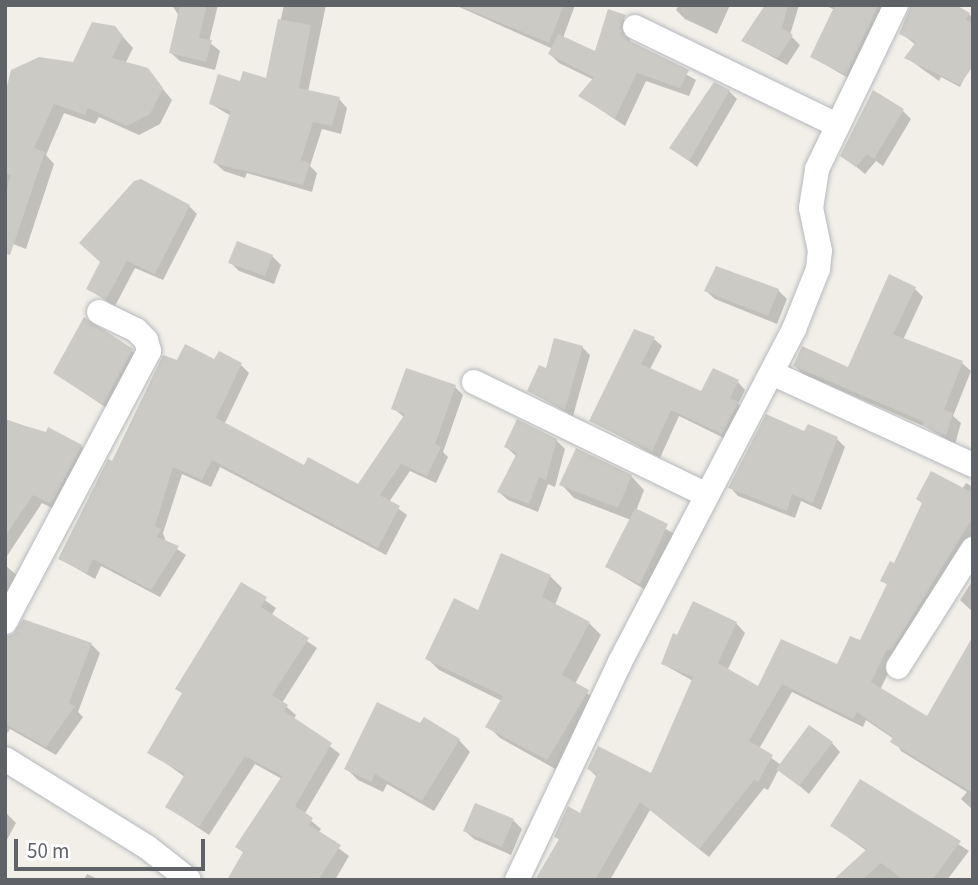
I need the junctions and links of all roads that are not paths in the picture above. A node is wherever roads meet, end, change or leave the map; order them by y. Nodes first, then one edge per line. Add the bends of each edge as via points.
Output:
1 (895, 5) edge
2 (635, 27) dead end
3 (837, 125) junction
4 (99, 312) dead end
5 (774, 374) junction
6 (474, 382) dead end
7 (973, 465) edge
8 (706, 495) junction
9 (973, 549) edge
10 (5, 622) edge
11 (898, 667) dead end
12 (5, 759) edge
13 (189, 880) edge
14 (517, 880) edge

1 - 3 street
2 - 3 street
3 - 5 street via 813,186 818,269
4 - 10 street via 136,330 149,351
5 - 7 street
5 - 8 street
6 - 8 street
8 - 14 street via 620,662
9 - 11 street
12 - 13 street via 147,847

